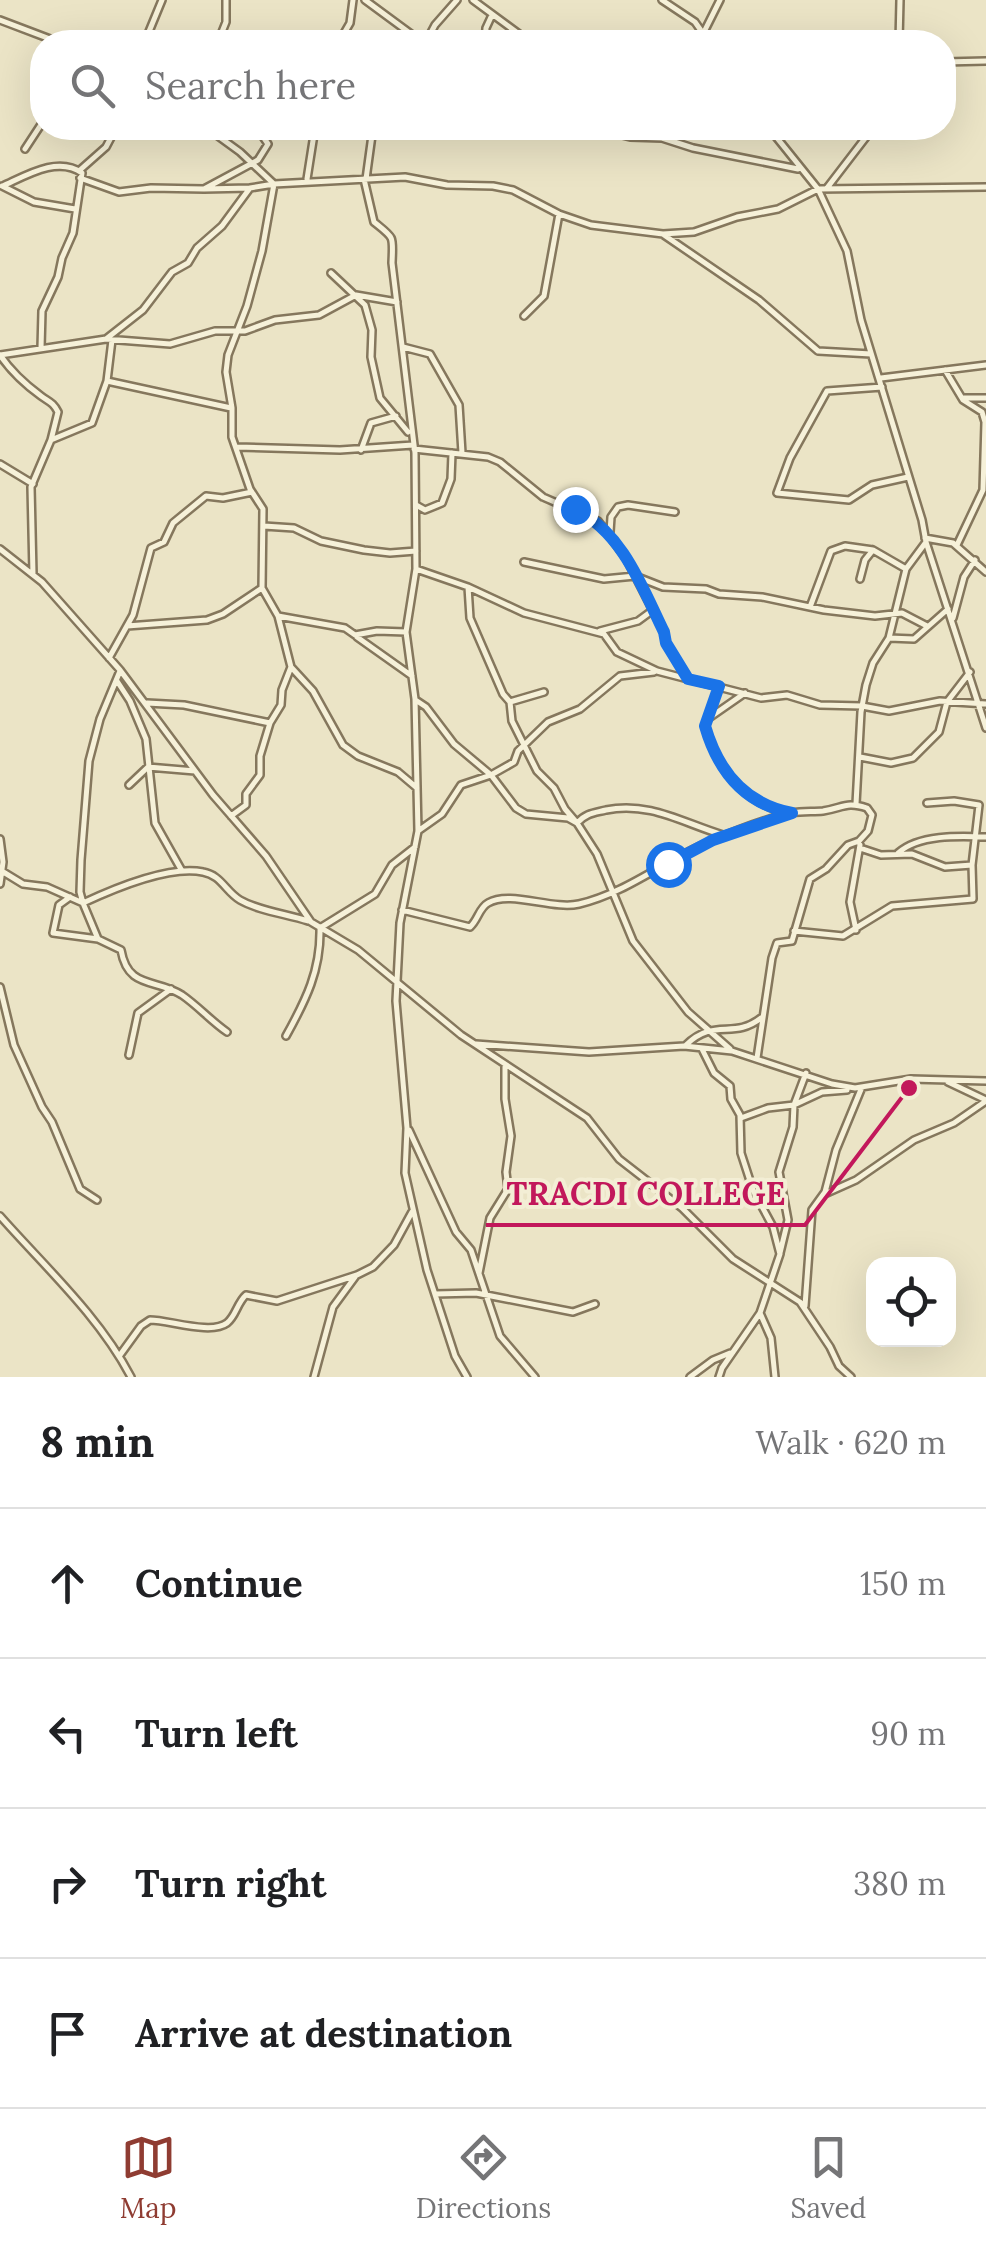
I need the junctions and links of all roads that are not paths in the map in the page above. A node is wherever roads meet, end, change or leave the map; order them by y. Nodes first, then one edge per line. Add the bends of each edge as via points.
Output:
1 (162, 0) edge
2 (226, 0) edge
3 (365, 0) edge
4 (457, 0) edge
5 (473, 0) edge
6 (662, 0) edge
7 (720, 0) edge
8 (900, 0) edge
9 (352, 1) edge
10 (492, 15) junction
11 (0, 20) edge
12 (150, 30) edge
13 (223, 30) edge
14 (346, 30) edge
15 (407, 30) edge
16 (432, 30) edge
17 (486, 30) edge
18 (513, 30) edge
19 (701, 30) edge
20 (705, 30) edge
21 (899, 30) edge
22 (30, 31) edge
23 (956, 62) edge
24 (986, 62) edge
25 (31, 140) edge
26 (110, 140) edge
27 (222, 140) edge
28 (264, 140) edge
29 (314, 140) edge
30 (371, 140) edge
31 (668, 140) edge
32 (778, 140) edge
33 (865, 140) edge
34 (25, 149) dead end
35 (252, 164) junction
36 (800, 169) junction
37 (80, 174) junction
38 (307, 180) junction
39 (365, 180) junction
40 (274, 184) junction
41 (1, 185) edge
42 (986, 186) edge
43 (250, 188) junction
44 (827, 188) junction
45 (204, 189) junction
46 (818, 189) junction
47 (74, 209) junction
48 (559, 214) junction
49 (663, 234) junction
50 (330, 273) dead end
51 (356, 295) junction
52 (397, 302) junction
53 (524, 316) dead end
54 (238, 331) junction
55 (109, 340) junction
56 (404, 346) junction
57 (41, 348) junction
58 (871, 354) junction
59 (0, 355) edge
60 (986, 365) edge
61 (945, 370) junction
62 (881, 378) junction
63 (107, 381) junction
64 (882, 387) junction
65 (962, 398) junction
66 (986, 398) edge
67 (232, 408) junction
68 (396, 416) junction
69 (410, 434) junction
70 (51, 440) junction
71 (986, 441) edge
72 (235, 446) junction
73 (413, 447) junction
74 (361, 450) junction
75 (452, 453) junction
76 (462, 453) junction
77 (0, 464) edge
78 (908, 476) junction
79 (33, 484) junction
80 (252, 492) junction
81 (983, 497) edge
82 (416, 505) junction
83 (675, 512) dead end
84 (264, 526) junction
85 (610, 535) junction
86 (925, 540) junction
87 (958, 545) junction
88 (0, 549) edge
89 (874, 550) junction
90 (416, 551) junction
91 (975, 560) junction
92 (524, 562) dead end
93 (906, 569) junction
94 (416, 570) junction
95 (986, 572) edge
96 (33, 574) junction
97 (636, 576) junction
98 (860, 579) dead end
99 (468, 587) junction
100 (262, 588) junction
101 (810, 607) junction
102 (948, 609) junction
103 (653, 610) junction
104 (893, 614) junction
105 (278, 616) junction
106 (952, 621) junction
107 (128, 626) junction
108 (927, 626) junction
109 (406, 632) junction
110 (597, 632) junction
111 (355, 635) junction
112 (888, 638) junction
113 (109, 658) junction
114 (290, 667) junction
115 (120, 670) junction
116 (657, 672) junction
117 (970, 672) junction
118 (412, 676) junction
119 (688, 679) junction
120 (116, 681) junction
121 (719, 686) junction
122 (544, 692) dead end
123 (745, 693) junction
124 (415, 700) junction
125 (510, 702) junction
126 (947, 702) junction
127 (147, 703) junction
128 (983, 705) edge
129 (862, 706) junction
130 (709, 718) junction
131 (270, 723) junction
132 (986, 728) edge
133 (525, 743) junction
134 (860, 757) junction
135 (148, 767) junction
136 (195, 770) junction
137 (490, 776) junction
138 (129, 786) dead end
139 (417, 788) junction
140 (928, 802) dead end
141 (856, 804) junction
142 (792, 813) junction
143 (232, 816) junction
144 (577, 823) junction
145 (418, 831) junction
146 (727, 836) junction
147 (976, 836) junction
148 (986, 837) edge
149 (0, 839) edge
150 (860, 844) junction
151 (417, 846) junction
152 (898, 853) junction
153 (972, 865) junction
154 (1, 870) edge
155 (182, 871) junction
156 (0, 884) edge
157 (611, 894) junction
158 (70, 897) junction
159 (83, 903) junction
160 (402, 910) junction
161 (311, 922) junction
162 (320, 928) junction
163 (856, 930) junction
164 (794, 931) junction
165 (98, 939) junction
166 (397, 981) junction
167 (0, 987) edge
168 (171, 989) junction
169 (763, 1016) junction
170 (709, 1028) junction
171 (227, 1032) dead end
172 (286, 1036) dead end
173 (476, 1044) junction
174 (684, 1046) junction
175 (702, 1049) junction
176 (732, 1051) junction
177 (129, 1055) dead end
178 (757, 1058) junction
179 (505, 1065) junction
180 (806, 1073) junction
181 (944, 1080) junction
182 (986, 1081) edge
183 (858, 1088) junction
184 (986, 1101) edge
185 (794, 1105) junction
186 (741, 1118) junction
187 (407, 1128) junction
188 (824, 1194) junction
189 (97, 1200) dead end
190 (414, 1210) junction
191 (0, 1216) edge
192 (780, 1254) junction
193 (357, 1275) junction
194 (478, 1276) junction
195 (770, 1282) junction
196 (435, 1294) junction
197 (486, 1295) junction
198 (595, 1304) dead end
199 (805, 1309) junction
200 (760, 1313) junction
201 (733, 1352) junction
202 (120, 1355) junction
203 (130, 1377) edge
204 (314, 1377) edge
205 (467, 1377) edge
206 (535, 1377) edge
207 (690, 1377) edge
208 (719, 1377) edge
209 (775, 1377) edge
210 (851, 1377) edge

1 - 12 street
2 - 13 street
3 - 15 street
4 - 16 street
5 - 10 street
6 - 19 street
7 - 20 street
8 - 21 street
9 - 14 street
10 - 17 street
10 - 18 street
11 - 22 street
23 - 24 street
25 - 34 street
26 - 37 street
27 - 35 street
28 - 35 street via 268,146
29 - 38 street
30 - 39 street
31 - 36 street
32 - 36 street
33 - 44 street
35 - 40 street
35 - 45 street
36 - 46 street
37 - 41 street via 60,166
37 - 45 street via 119,192
37 - 47 street
38 - 39 street
38 - 40 street
39 - 48 street via 504,188
39 - 52 street via 374,222 393,238
40 - 43 street
40 - 54 street
41 - 47 street via 34,202
42 - 44 street
43 - 45 street
43 - 55 street via 190,261
44 - 46 street
46 - 49 street via 778,209
46 - 58 street via 847,251
47 - 57 street via 73,233 42,311
48 - 49 street via 594,226
48 - 53 street via 544,296
49 - 58 street via 760,300 818,351
50 - 51 street
51 - 52 street
51 - 54 street via 319,315
51 - 68 street via 370,322 380,398
52 - 56 street
54 - 55 street via 170,344
54 - 67 street via 226,372
55 - 57 street
55 - 63 street
56 - 69 street
56 - 76 street via 430,354 453,392
57 - 59 street
58 - 62 street
59 - 70 street via 57,407
60 - 61 street
61 - 62 street
61 - 65 street
62 - 64 street
63 - 67 street
63 - 70 street via 92,423
64 - 78 street
64 - 78 street via 827,391 777,494 850,500 872,485
65 - 66 street
65 - 71 street via 983,414
67 - 72 street
68 - 69 street
68 - 74 street via 371,423
69 - 73 street
70 - 79 street
71 - 81 street
72 - 74 street
72 - 80 street
73 - 74 street
73 - 75 street
73 - 82 street
75 - 76 street
75 - 82 street via 442,503 426,510
76 - 85 street via 500,462 543,497 589,516
77 - 79 street
78 - 86 street
79 - 96 street
80 - 84 street via 262,505
80 - 107 street via 206,496 173,523 164,542 148,552
81 - 87 street
82 - 90 street
83 - 85 street via 618,507
84 - 90 street via 294,528 321,542 364,550
84 - 100 street
85 - 97 street
86 - 87 street
86 - 93 street
86 - 102 street
87 - 91 street
88 - 96 street
89 - 93 street
89 - 98 street
89 - 101 street via 831,551
90 - 94 street
91 - 95 street
91 - 106 street
92 - 97 street via 604,579
93 - 104 street
94 - 99 street
94 - 109 street
96 - 113 street
97 - 101 street via 668,588
97 - 103 street
99 - 110 street via 524,613
99 - 125 street via 470,618
100 - 105 street
100 - 107 street via 208,620
101 - 104 street
102 - 106 street
102 - 108 street
103 - 110 street
103 - 119 street
104 - 108 street
104 - 112 street
105 - 111 street
105 - 114 street
106 - 117 street
107 - 113 street
108 - 112 street via 914,640
109 - 111 street
109 - 118 street
110 - 116 street via 617,652
111 - 118 street
112 - 129 street via 873,663
113 - 115 street
114 - 131 street
114 - 139 street via 344,745
115 - 120 street
115 - 127 street
116 - 119 street
116 - 133 street via 620,676
117 - 126 street
117 - 128 street
118 - 124 street
119 - 121 street
120 - 135 street via 142,727
120 - 159 street via 88,761
121 - 123 street
121 - 130 street
122 - 125 street
123 - 129 street
123 - 130 street
124 - 137 street
124 - 139 street
125 - 133 street
126 - 128 street
126 - 129 street via 889,710
126 - 134 street via 941,729 913,758 891,763
127 - 131 street
127 - 136 street
128 - 132 street
129 - 134 street
130 - 142 street via 706,730 729,778 751,798
131 - 143 street via 260,775 246,805
133 - 137 street via 514,762
133 - 144 street via 537,771
134 - 141 street
135 - 136 street
135 - 138 street
135 - 155 street via 156,824
136 - 143 street
137 - 144 street via 526,814
137 - 145 street via 461,786 442,814
139 - 145 street
140 - 147 street via 980,805
141 - 142 street
141 - 150 street via 872,816
142 - 146 street
143 - 161 street
144 - 146 street via 627,806
144 - 157 street
145 - 151 street
146 - 157 street
147 - 148 street
147 - 152 street via 928,840
147 - 153 street
149 - 154 street
150 - 152 street via 881,855
150 - 163 street via 850,892
150 - 164 street via 848,845 810,879
151 - 160 street
151 - 162 street via 392,865 375,894
152 - 153 street via 946,868
153 - 163 street via 972,899 892,906
154 - 156 street
154 - 158 street via 22,884
155 - 159 street via 106,890
155 - 161 street via 207,873 239,900
157 - 160 street via 564,906 492,900 470,927
157 - 170 street via 633,941 688,1012
158 - 159 street
158 - 165 street via 59,905 53,933
159 - 165 street
160 - 166 street
161 - 162 street
162 - 166 street
162 - 172 street via 314,980
163 - 164 street via 834,937
164 - 169 street via 789,944 777,944
165 - 168 street via 121,950 139,980
166 - 173 street
166 - 187 street
167 - 189 street via 18,1053 74,1176
168 - 171 street
168 - 177 street via 138,1013
169 - 170 street via 742,1029
169 - 178 street
170 - 174 street
170 - 176 street
173 - 174 street via 589,1052
173 - 179 street
174 - 175 street
175 - 176 street
175 - 186 street via 730,1086
176 - 178 street
178 - 180 street
179 - 194 street via 508,1189 490,1218
179 - 195 street via 587,1118 625,1165 733,1259
180 - 183 street
180 - 185 street
181 - 182 street
181 - 183 street
181 - 184 street
183 - 185 street via 822,1092
183 - 188 street
184 - 188 street
185 - 186 street
185 - 192 street via 779,1172 788,1220
186 - 192 street via 741,1153
187 - 190 street via 405,1172
187 - 194 street
188 - 199 street via 812,1210
190 - 193 street via 394,1245
190 - 196 street
191 - 202 street
192 - 195 street
193 - 202 street via 278,1301 246,1295 220,1326 150,1320
193 - 204 street via 334,1307
194 - 197 street
195 - 199 street
195 - 200 street
196 - 197 street
196 - 205 street
197 - 198 street via 573,1312
197 - 206 street via 500,1336
199 - 210 street
200 - 201 street
200 - 209 street via 771,1338
201 - 207 street
201 - 208 street
202 - 203 street

